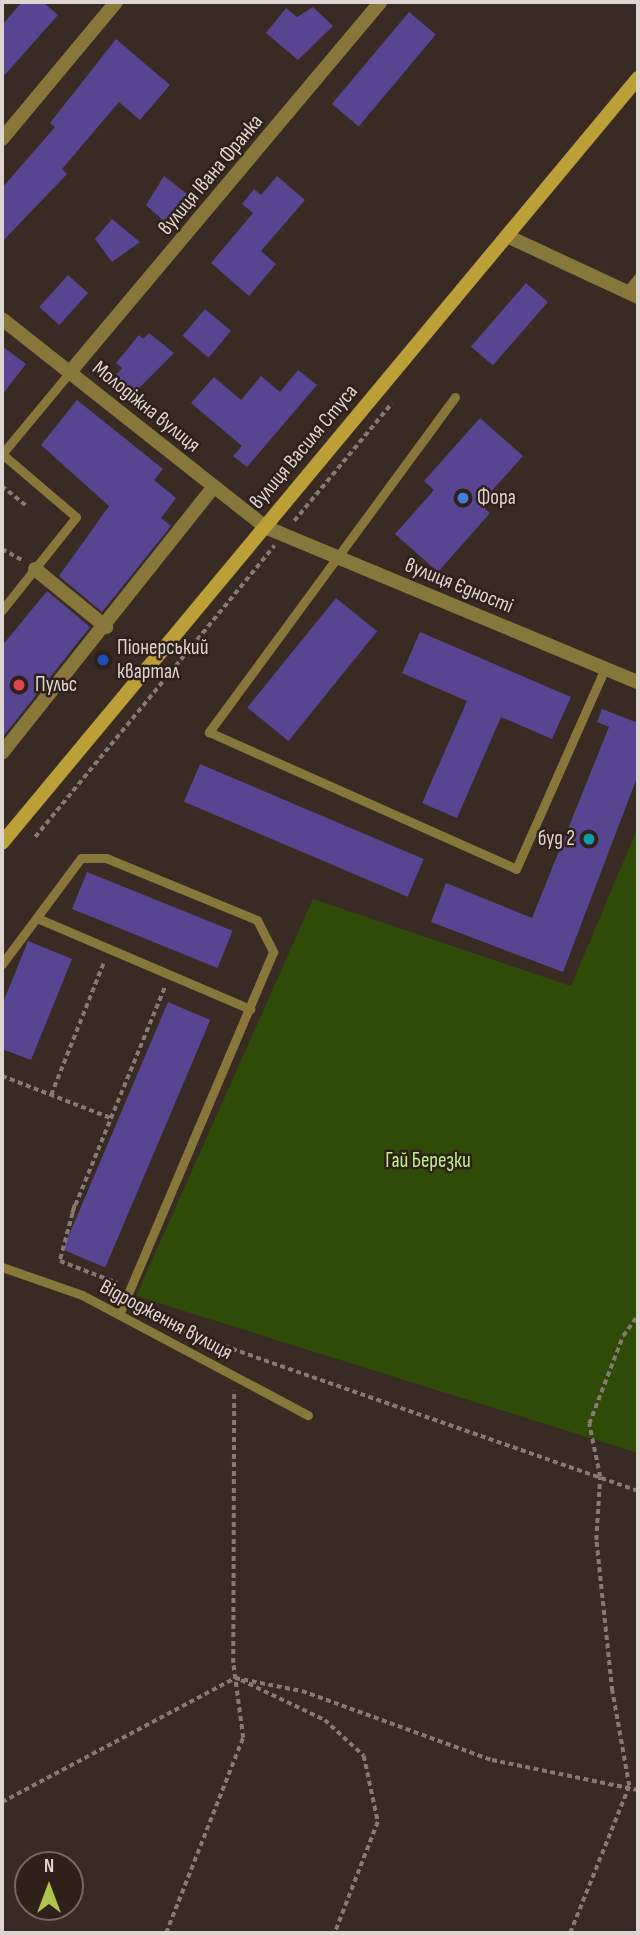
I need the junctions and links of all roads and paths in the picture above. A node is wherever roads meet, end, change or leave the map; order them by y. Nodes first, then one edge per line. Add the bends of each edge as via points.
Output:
1 (116, 2) edge
2 (381, 2) edge
3 (638, 78) edge
4 (2, 139) edge
5 (507, 236) junction
6 (638, 278) edge
7 (632, 294) edge
8 (2, 319) edge
9 (70, 372) junction
10 (456, 397) dead end
11 (2, 454) edge
12 (2, 486) edge
13 (213, 488) junction
14 (28, 507) dead end
15 (265, 527) junction
16 (2, 549) edge
17 (339, 560) junction
18 (35, 569) junction
19 (2, 610) edge
20 (106, 627) junction
21 (604, 668) junction
22 (638, 682) edge
23 (2, 753) edge
24 (2, 843) edge
25 (37, 918) junction
26 (93, 957) dead end
27 (104, 962) junction
28 (2, 964) edge
29 (116, 967) dead end
30 (170, 975) junction
31 (152, 983) dead end
32 (164, 988) junction
33 (176, 992) dead end
34 (250, 1009) junction
35 (2, 1076) edge
36 (51, 1095) junction
37 (111, 1118) junction
38 (75, 1205) junction
39 (72, 1213) dead end
40 (2, 1267) edge
41 (127, 1286) dead end
42 (119, 1314) junction
43 (638, 1315) edge
44 (171, 1330) dead end
45 (233, 1375) junction
46 (308, 1415) dead end
47 (600, 1477) junction
48 (638, 1491) edge
49 (235, 1678) junction
50 (629, 1786) junction
51 (638, 1790) edge
52 (2, 1802) edge
53 (166, 1933) edge
54 (335, 1933) edge
55 (570, 1933) edge

1 - 4 street
2 - 9 street, вулиця Івана Франка
3 - 5 main road, вулиця Василя Стуса
5 - 7 street
5 - 15 main road, вулиця Василя Стуса
6 - 7 lane
8 - 9 street, Молодіжна вулиця
9 - 11 lane
9 - 13 street, Молодіжна вулиця
10 - 17 lane via 352,531
11 - 18 lane via 76,517
12 - 14 path
13 - 15 street, Молодіжна вулиця
13 - 20 street
15 - 17 street, вулиця Єдності
15 - 24 main road, вулиця Василя Стуса
16 - 18 path
17 - 21 street, вулиця Єдності
17 - 21 lane via 209,732 516,869
18 - 19 lane
18 - 20 street
20 - 23 street
21 - 22 street, вулиця Єдності
25 - 28 lane
25 - 30 lane
25 - 34 lane via 81,858 106,858 257,920 273,952
26 - 27 path
27 - 29 path
27 - 36 path
30 - 32 path
30 - 34 lane
31 - 32 path
32 - 33 path
32 - 37 path
34 - 42 lane
35 - 36 path
36 - 37 path
37 - 38 path
38 - 39 path
38 - 41 path via 60,1261
40 - 42 lane, Відродження вулиця
42 - 45 lane, Відродження вулиця
43 - 47 path via 623,1336 589,1424
44 - 47 path
45 - 46 lane, Відродження вулиця
45 - 49 path
47 - 48 path
47 - 50 path via 596,1539
49 - 50 path via 302,1691 492,1760
49 - 52 path
49 - 53 path via 243,1738
49 - 54 path via 326,1720 364,1756 378,1822
50 - 51 path
50 - 55 path

